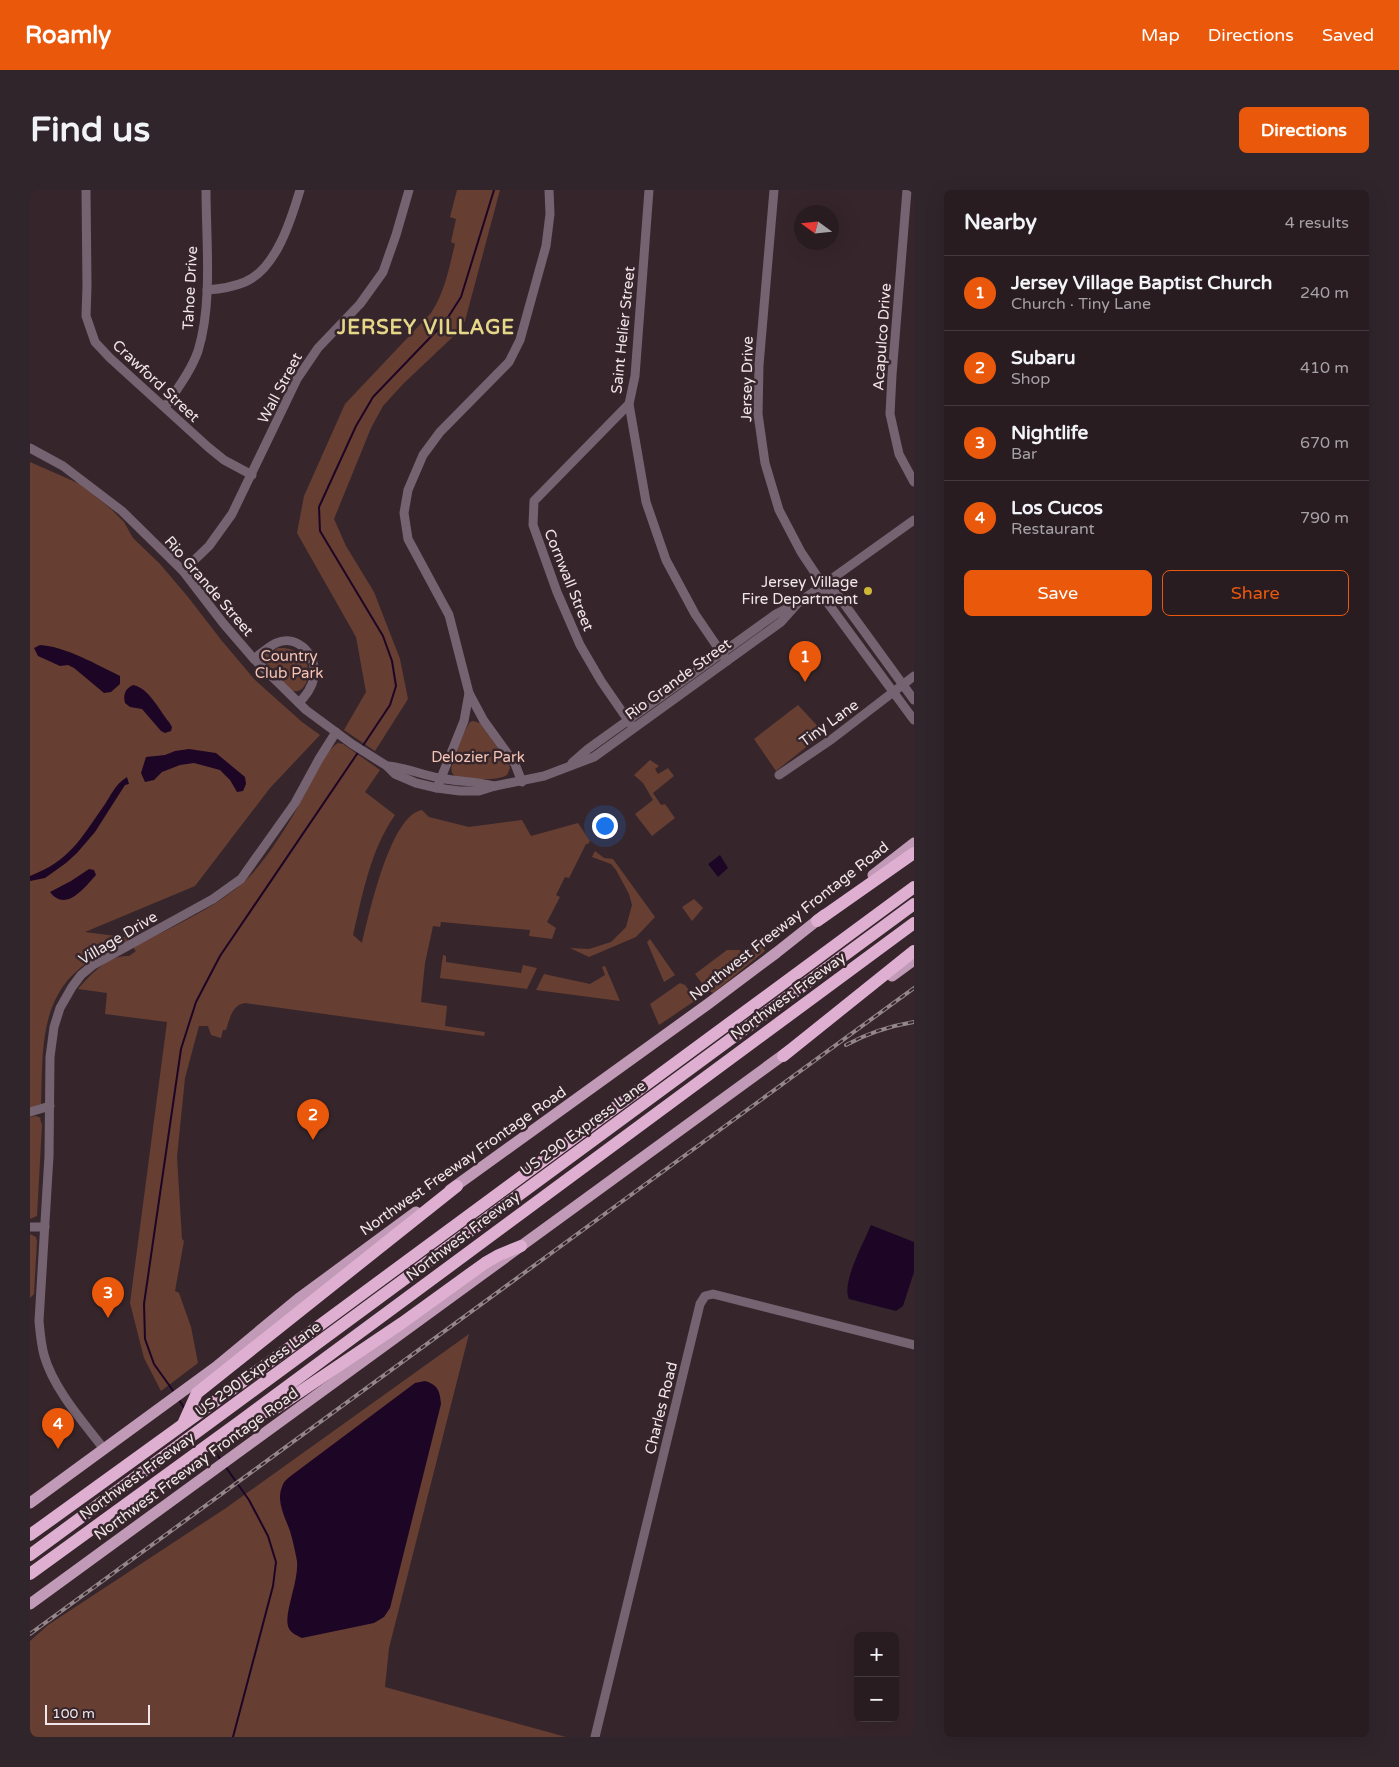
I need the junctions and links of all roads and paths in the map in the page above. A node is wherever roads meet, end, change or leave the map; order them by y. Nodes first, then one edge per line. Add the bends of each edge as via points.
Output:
1 (86, 190) edge
2 (206, 190) edge
3 (300, 190) edge
4 (409, 190) edge
5 (549, 190) edge
6 (649, 190) edge
7 (774, 190) edge
8 (907, 190) edge
9 (207, 290) junction
10 (629, 404) junction
11 (165, 407) junction
12 (30, 448) edge
13 (252, 475) junction
14 (914, 482) edge
15 (914, 520) edge
16 (183, 571) junction
17 (823, 585) junction
18 (724, 657) junction
19 (254, 659) junction
20 (914, 676) edge
21 (903, 684) junction
22 (894, 691) junction
23 (469, 693) junction
24 (914, 700) edge
25 (299, 703) junction
26 (914, 720) edge
27 (631, 725) junction
28 (336, 732) junction
29 (387, 766) junction
30 (779, 775) dead end
31 (441, 778) junction
32 (522, 782) junction
33 (495, 786) junction
34 (437, 788) junction
35 (914, 843) edge
36 (914, 853) edge
37 (914, 887) edge
38 (914, 904) edge
39 (817, 921) junction
40 (914, 923) edge
41 (914, 950) edge
42 (914, 960) edge
43 (783, 1056) junction
44 (50, 1106) junction
45 (30, 1112) edge
46 (457, 1186) junction
47 (30, 1227) edge
48 (45, 1227) junction
49 (521, 1246) junction
50 (914, 1345) edge
51 (239, 1422) junction
52 (179, 1428) junction
53 (104, 1449) junction
54 (30, 1502) edge
55 (30, 1534) edge
56 (30, 1555) edge
57 (30, 1574) edge
58 (30, 1604) edge
59 (595, 1737) edge

1 - 11 street, Crawford Street via 86,316 95,342
2 - 9 street, Tahoe Drive
3 - 9 street via 283,239 269,263 247,282
4 - 13 street, Wall Street via 383,272 360,304 318,348 297,379
5 - 23 street via 546,246 520,340 509,362 440,432 423,455 408,490 404,513 408,539 449,615
6 - 10 street, Saint Helier Street
7 - 17 street, Jersey Drive via 758,414 765,463 779,510
8 - 14 street, Acapulco Drive via 890,414 899,454
9 - 11 street, Tahoe Drive via 198,352
10 - 18 street, Saint Helier Street via 646,502 666,560 695,614
10 - 27 street, Cornwall Street via 534,501 533,525 580,645
11 - 13 street, Crawford Street via 218,456
12 - 16 street, Rio Grande Street via 63,466 122,511
13 - 16 street, Wall Street via 232,514 209,546
15 - 17 street, Rio Grande Street
16 - 19 street, Rio Grande Street
17 - 18 street, Rio Grande Street via 798,603 781,622
17 - 21 street, Jersey Drive via 837,594
17 - 22 street, Jersey Drive via 827,602
18 - 27 street, Rio Grande Street
19 - 25 street, Rio Grande Street
19 - 25 street via 278,642 292,642 304,647 313,660 314,675 310,691
20 - 21 street, Tiny Lane
21 - 22 street, Tiny Lane
21 - 24 street, Jersey Drive
22 - 26 street, Jersey Drive
22 - 30 street, Tiny Lane
23 - 31 street via 464,721
23 - 32 street via 484,721 515,764
25 - 28 street, Rio Grande Street
27 - 32 street, Rio Grande Street via 588,749 568,766
28 - 29 street, Rio Grande Street
28 - 44 street, Village Drive via 295,803 241,879 193,910 94,965 72,987 60,1008 51,1041
29 - 31 street, Rio Grande Street
29 - 34 street, Rio Grande Street via 395,774
31 - 33 street, Rio Grande Street via 479,781
31 - 34 street
32 - 33 street, Rio Grande Street
33 - 34 street, Rio Grande Street via 479,792
35 - 39 main road, Northwest Freeway Frontage Road
36 - 39 highway
37 - 52 highway, Northwest Freeway
38 - 56 highway, US 290 Express Lane
39 - 46 main road, Northwest Freeway Frontage Road
40 - 51 highway, Northwest Freeway
41 - 43 highway
42 - 43 main road, Northwest Freeway Frontage Road
43 - 49 main road, Northwest Freeway Frontage Road
44 - 45 street
44 - 48 street, Village Drive
46 - 52 highway via 197,1393
46 - 53 main road, Northwest Freeway Frontage Road via 362,1250 216,1367
47 - 48 street
48 - 53 street, Village Drive via 39,1321 44,1356 51,1375
49 - 51 highway via 485,1263 276,1408
49 - 58 main road, Northwest Freeway Frontage Road
50 - 59 street, Charles Road via 713,1294 705,1296 700,1304
51 - 57 highway, Northwest Freeway
52 - 55 highway, Northwest Freeway
53 - 54 main road, Northwest Freeway Frontage Road

